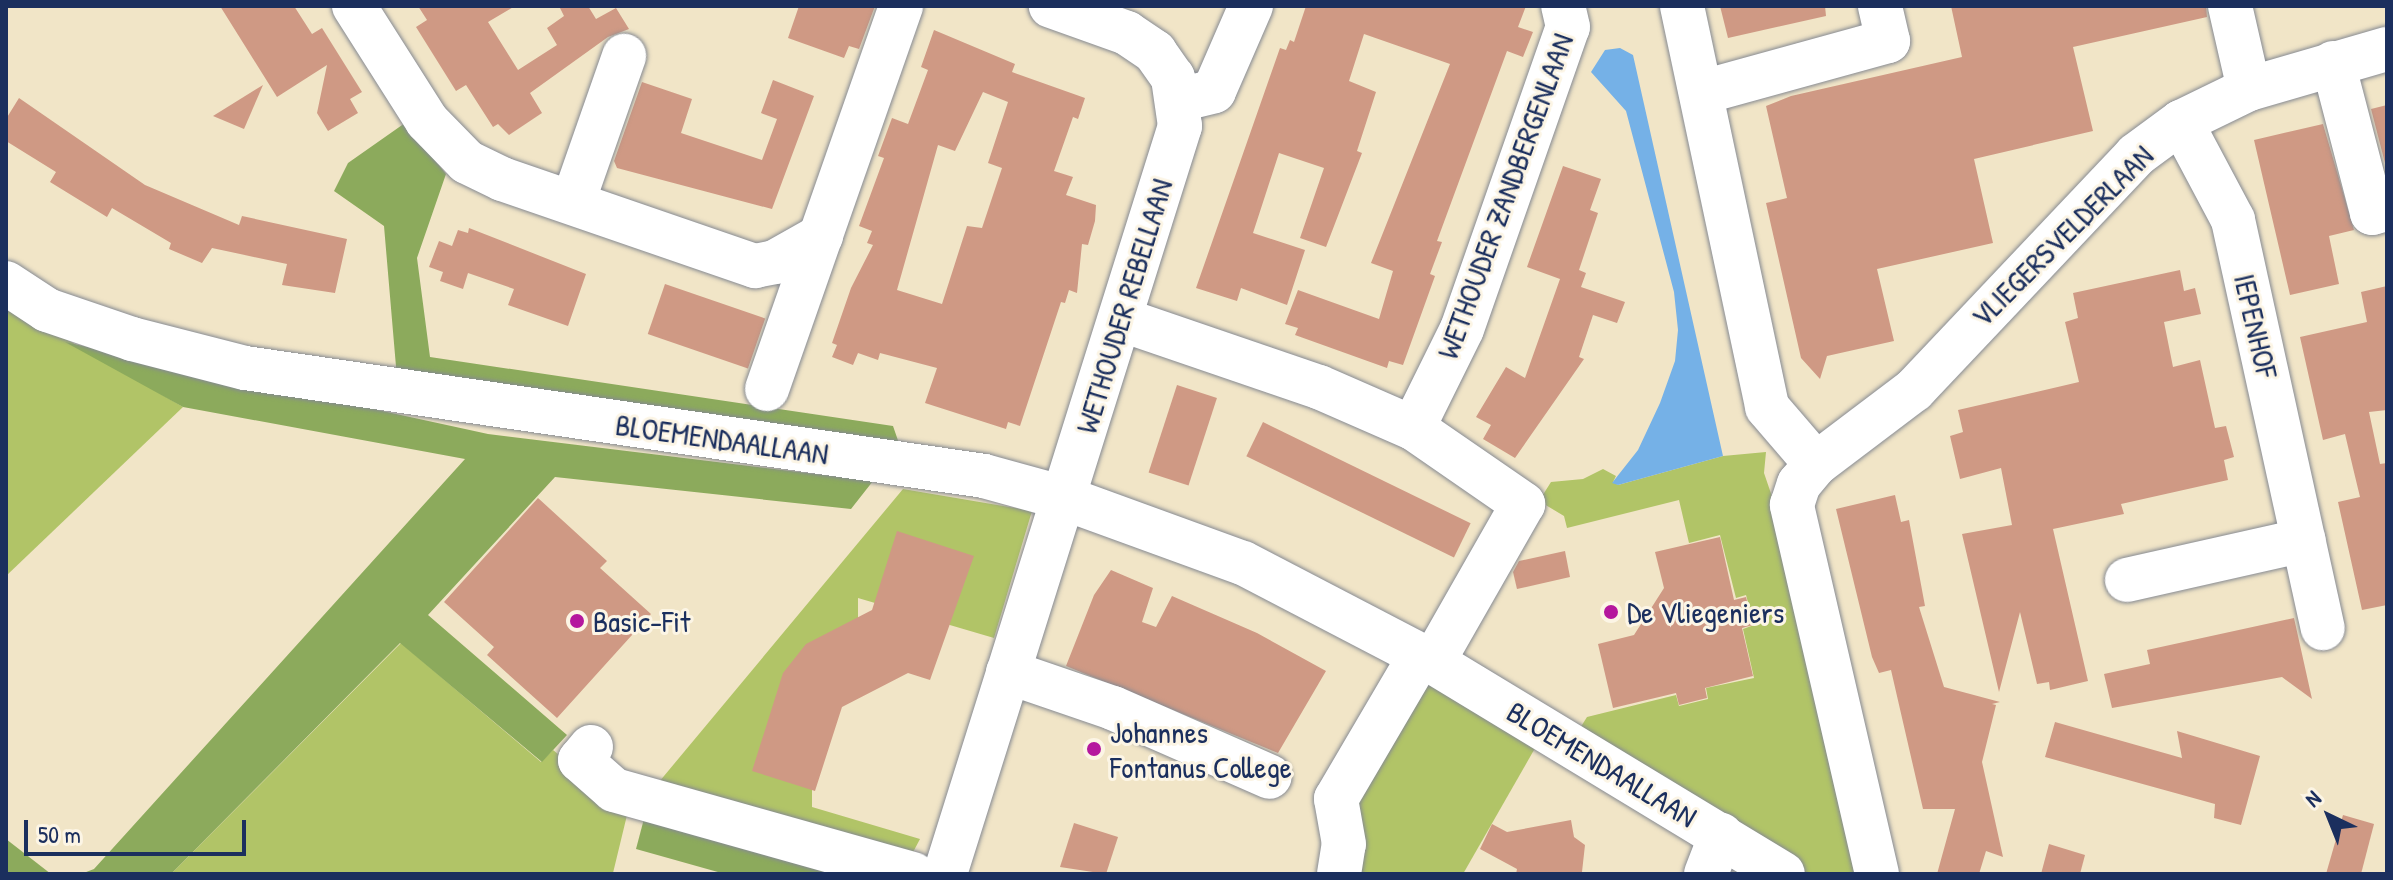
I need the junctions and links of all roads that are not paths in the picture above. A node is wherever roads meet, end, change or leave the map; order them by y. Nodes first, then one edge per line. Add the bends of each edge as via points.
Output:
1 (354, 6) edge
2 (901, 6) edge
3 (1051, 6) edge
4 (1251, 6) edge
5 (1563, 6) edge
6 (1682, 6) edge
7 (1880, 6) edge
8 (2241, 8) edge
9 (2387, 49) edge
10 (624, 56) dead end
11 (2333, 63) junction
12 (2249, 89) junction
13 (1703, 92) junction
14 (1179, 100) junction
15 (2181, 122) junction
16 (573, 202) junction
17 (2387, 209) edge
18 (821, 236) junction
19 (6, 283) edge
20 (1120, 319) junction
21 (767, 389) dead end
22 (1413, 428) junction
23 (1816, 464) junction
24 (1064, 498) junction
25 (2304, 540) junction
26 (2127, 580) dead end
27 (2323, 628) dead end
28 (1426, 659) junction
29 (1008, 672) junction
30 (591, 747) dead end
31 (1270, 777) dead end
32 (1713, 855) edge
33 (913, 874) edge
34 (945, 874) edge
35 (1339, 874) edge
36 (1783, 874) edge
37 (1877, 874) edge

1 - 16 street via 427,121 467,162
2 - 18 street
3 - 14 street, WETHOUDER REBELLAAN via 1127,33 1155,52 1173,78
4 - 14 street via 1214,91
5 - 22 street, WETHOUDER ZANDBERGENLAAN via 1568,27 1462,329
6 - 13 street
7 - 13 street via 1888,41
8 - 12 street
9 - 11 street, VLIEGERSVELDERLAAN
10 - 16 street
11 - 12 street, VLIEGERSVELDERLAAN
11 - 17 street via 2372,213
12 - 15 street, VLIEGERSVELDERLAAN
13 - 23 street via 1767,407
14 - 20 street, WETHOUDER REBELLAAN via 1180,126
15 - 23 street, VLIEGERSVELDERLAAN via 2122,167 1914,390
15 - 25 street, IEPENHOF via 2233,220
16 - 18 street via 755,266 775,262
18 - 21 street
19 - 24 street, BLOEMENDAALLAAN via 47,310 245,368 970,474
20 - 22 street via 1319,387
20 - 24 street, WETHOUDER REBELLAAN
22 - 28 street via 1523,504
23 - 37 street via 1799,484 1792,505
24 - 28 street, BLOEMENDAALLAAN via 1243,563
24 - 29 street, WETHOUDER REBELLAAN
25 - 26 street
25 - 27 street, IEPENHOF
28 - 32 street, BLOEMENDAALLAAN
28 - 35 street via 1336,799 1344,844
29 - 31 street via 1113,708
29 - 34 street, WETHOUDER REBELLAAN
30 - 33 street via 580,760 614,790
32 - 36 street, BLOEMENDAALLAAN

